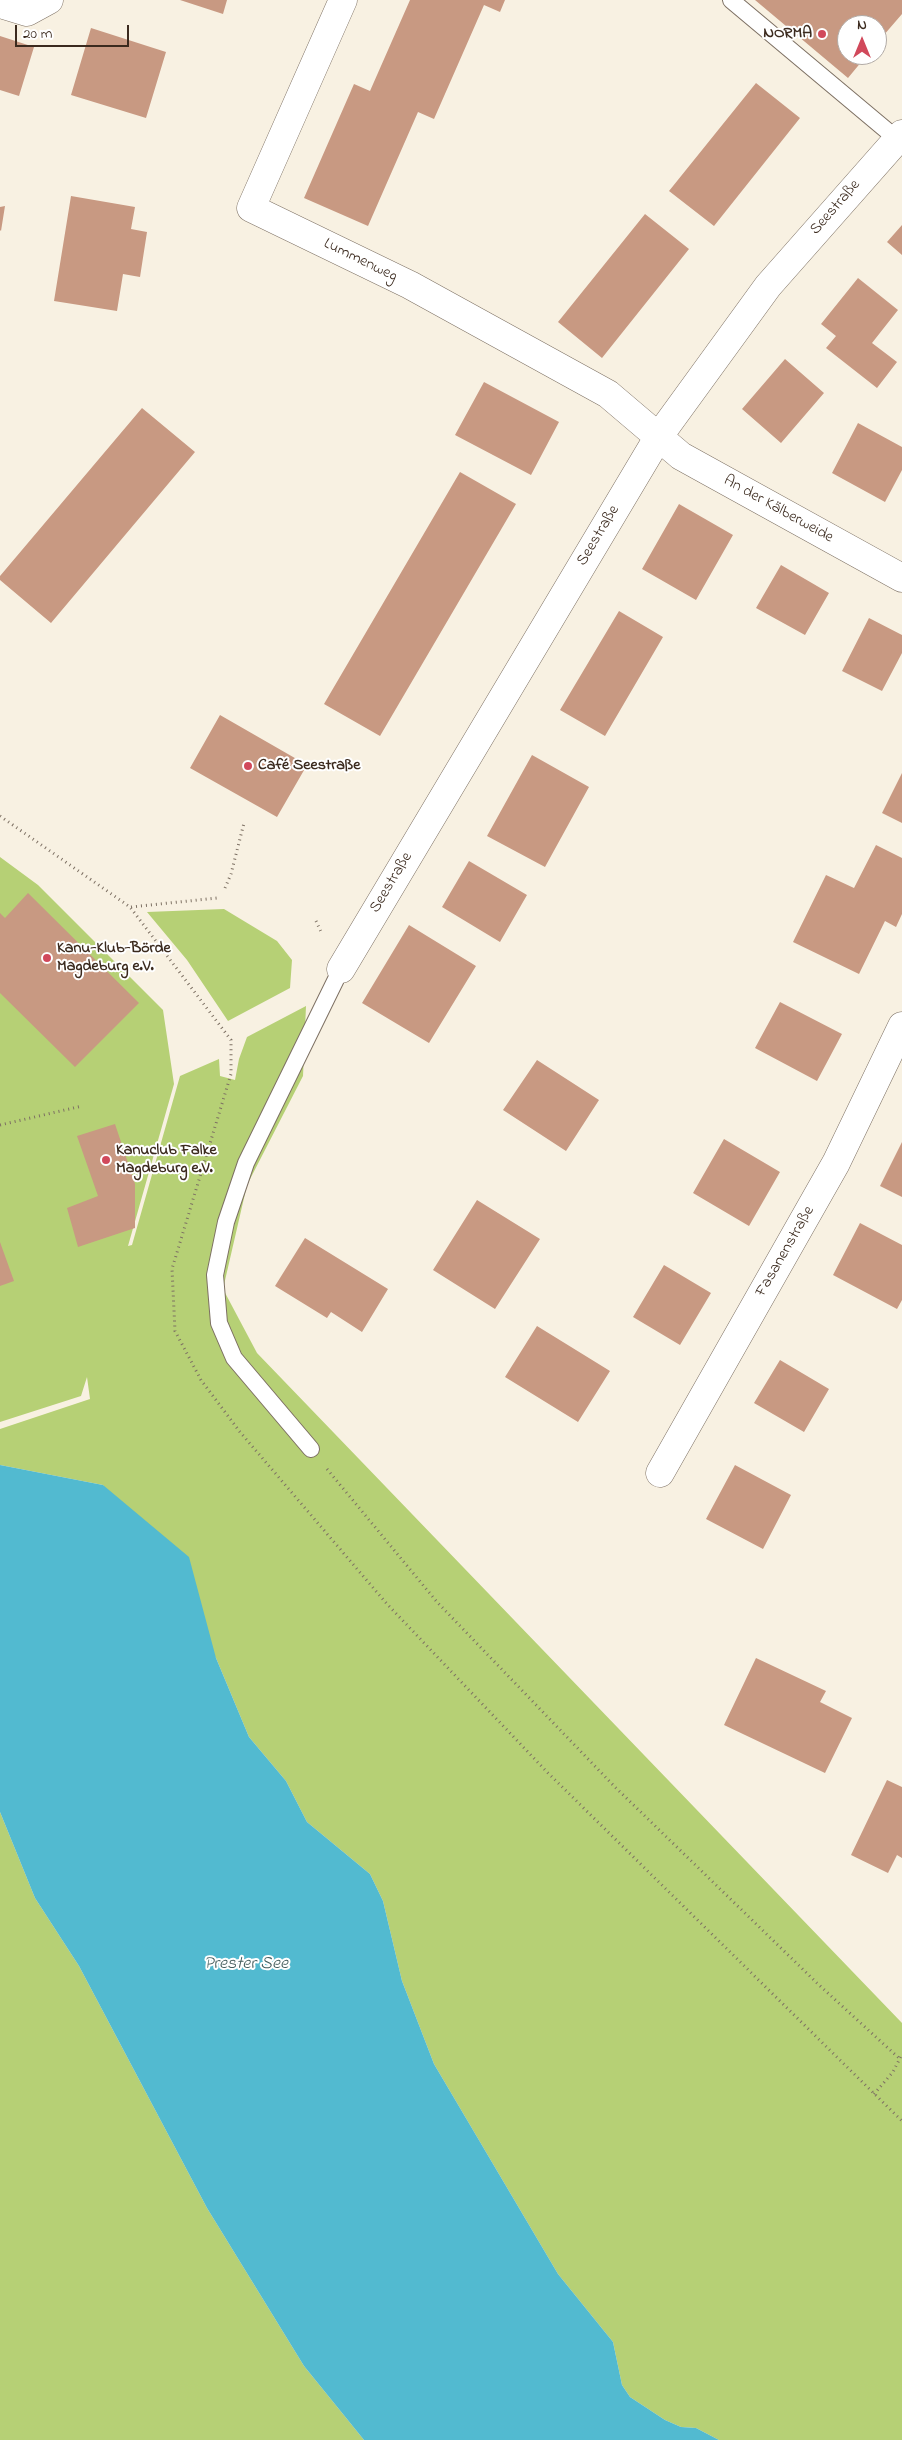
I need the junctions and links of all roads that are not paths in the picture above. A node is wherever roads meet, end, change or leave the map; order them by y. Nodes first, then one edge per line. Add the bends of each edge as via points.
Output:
1 (49, 0) edge
2 (343, 0) edge
3 (731, 0) edge
4 (0, 4) edge
5 (900, 136) edge
6 (659, 436) junction
7 (902, 578) edge
8 (341, 969) joint
9 (902, 1026) edge
10 (311, 1449) road end
11 (660, 1473) dead end

1 - 4 street via 27,12
2 - 6 street, Lummenweg via 251,208 410,285 608,394
3 - 5 lane
5 - 6 street, Seestraße via 768,286
6 - 7 street, An der Kälberweide via 681,456
6 - 8 street, Seestraße
8 - 10 lane via 246,1163 226,1222 215,1275 219,1323 234,1358
9 - 11 street, Fasanenstraße via 836,1163

